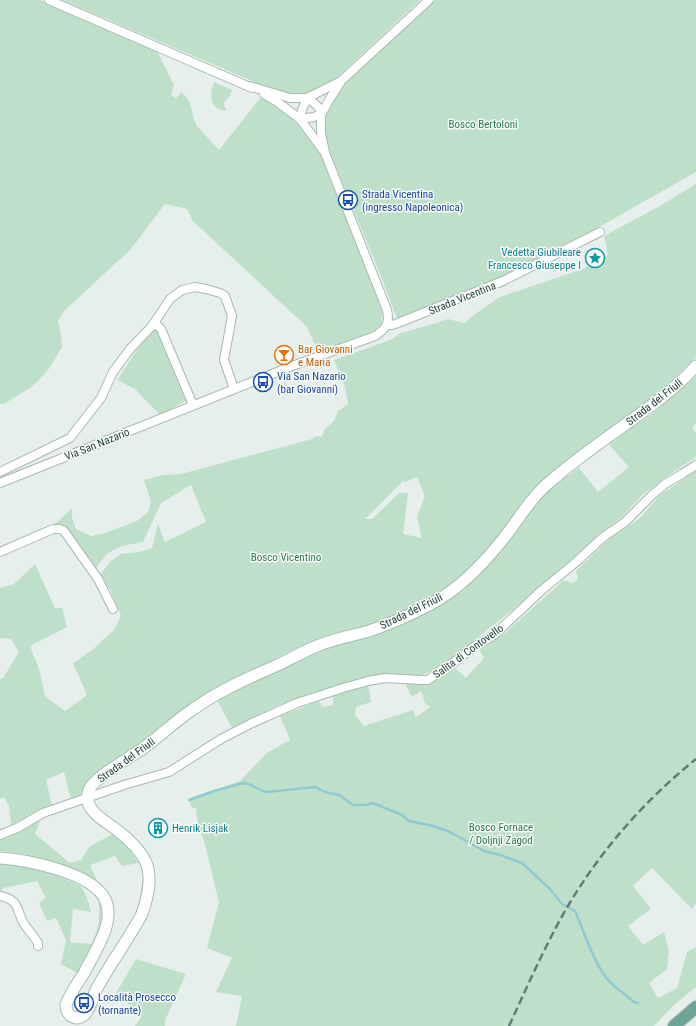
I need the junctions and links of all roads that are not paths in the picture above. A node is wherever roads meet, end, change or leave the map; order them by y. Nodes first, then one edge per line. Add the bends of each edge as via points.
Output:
1 (49, 0) edge
2 (429, 0) edge
3 (341, 81) junction
4 (248, 86) junction
5 (307, 98) junction
6 (322, 113) junction
7 (300, 120) junction
8 (325, 152) junction
9 (600, 232) dead end
10 (387, 325) junction
11 (152, 326) junction
12 (696, 366) edge
13 (234, 389) junction
14 (193, 405) junction
15 (696, 465) edge
16 (0, 472) edge
17 (0, 483) edge
18 (0, 552) edge
19 (113, 609) dead end
20 (87, 797) junction
21 (0, 835) edge
22 (0, 858) edge
23 (0, 896) edge
24 (38, 946) dead end
25 (696, 1007) edge
26 (674, 1026) edge

1 - 4 street
2 - 3 street
3 - 5 street
3 - 6 street
4 - 5 street via 290,98
4 - 7 street via 276,101
5 - 6 street
5 - 7 street
6 - 7 street
6 - 8 street via 321,131
7 - 8 street
8 - 10 street via 387,310
9 - 10 street, Strada Vicentina via 503,281 398,323
10 - 13 street, Via San Nazario via 375,336
11 - 13 street, Via San Nazario via 170,299 182,290 194,287 225,296 232,316 224,360
11 - 14 street via 156,324 161,329
11 - 16 street, Via San Nazario via 113,372 101,398 70,438
12 - 20 main road, Strada del Friuli via 682,382 654,405 541,489 487,557 450,592 397,620 318,646 210,698 143,749 95,781
13 - 14 street, Via San Nazario
14 - 17 street, Via San Nazario
15 - 20 street, Salita di Contovello via 653,494 625,522 602,538 494,635 428,680 385,678 303,702 221,739 169,772
18 - 19 street via 53,529 64,531 98,579
20 - 21 street, Salita di Contovello via 43,813
20 - 22 main road via 94,812 141,854 147,863 149,880 142,914 82,1017 69,1015 66,1005 102,939 107,916 104,899 94,886 56,868 30,861
23 - 24 street via 11,900 17,906 23,922
25 - 26 main road

